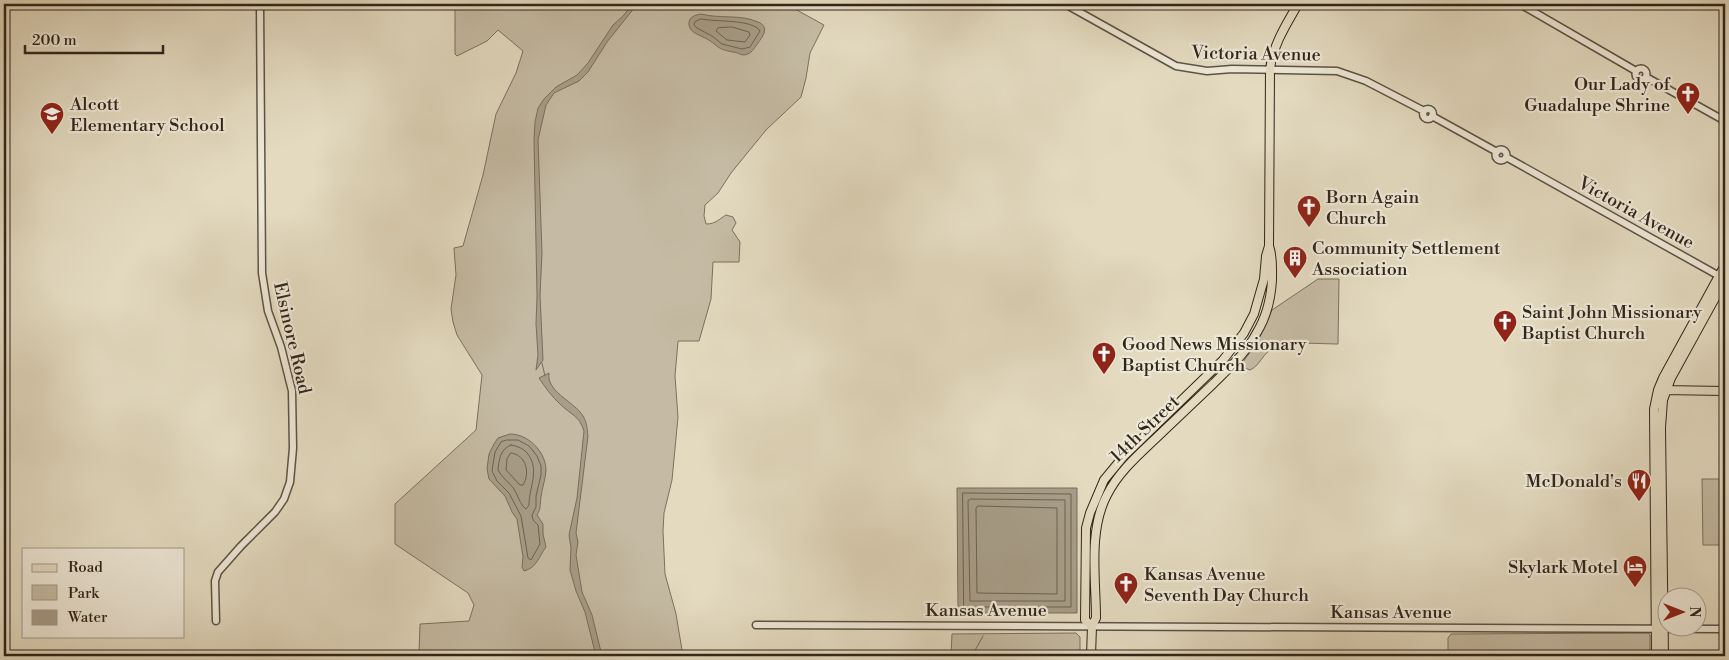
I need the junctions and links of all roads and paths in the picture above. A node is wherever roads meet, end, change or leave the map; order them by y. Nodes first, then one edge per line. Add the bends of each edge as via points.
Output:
1 (260, 4) edge
2 (1065, 4) edge
3 (1298, 4) edge
4 (1520, 4) edge
5 (1270, 70) junction
6 (1725, 121) edge
7 (1270, 246) junction
8 (1725, 265) edge
9 (1723, 279) edge
10 (1662, 390) junction
11 (1725, 391) edge
12 (1655, 536) junction
13 (1663, 567) junction
14 (1658, 588) edge
15 (1662, 588) edge
16 (216, 621) dead end
17 (756, 625) dead end
18 (1092, 626) junction
19 (1656, 629) edge
20 (1706, 629) edge
21 (1725, 629) edge
22 (1659, 638) edge
23 (1661, 638) edge
24 (1091, 656) edge
25 (1656, 656) edge
26 (1664, 656) edge

1 - 16 street, Elsinore Road via 262,273 268,311 292,391 293,448 290,482 284,499 218,572 215,581
2 - 5 street, Victoria Avenue via 1176,66 1207,71
3 - 5 main road, 14th Street via 1276,45
4 - 6 street via 1636,71 1638,79 1646,77
5 - 7 main road, 14th Street
5 - 9 street, Victoria Avenue via 1342,71 1424,111 1430,109 1432,116 1497,152 1498,160 1506,158
7 - 18 main road, 14th Street via 1269,302 1257,333 1229,368 1130,463 1106,496 1098,527 1096,618
7 - 18 main road, 14th Street via 1254,314 1244,333 1223,360 1123,457 1104,480 1086,528 1085,620
8 - 9 main road
9 - 10 main road via 1674,355
10 - 11 main road
10 - 12 main road via 1653,423
10 - 13 main road
12 - 13 main road via 1659,539
12 - 14 main road
13 - 15 main road
17 - 18 street, Kansas Avenue
18 - 19 street, Kansas Avenue
18 - 24 main road
20 - 21 street, Kansas Avenue
22 - 25 main road
23 - 26 main road

